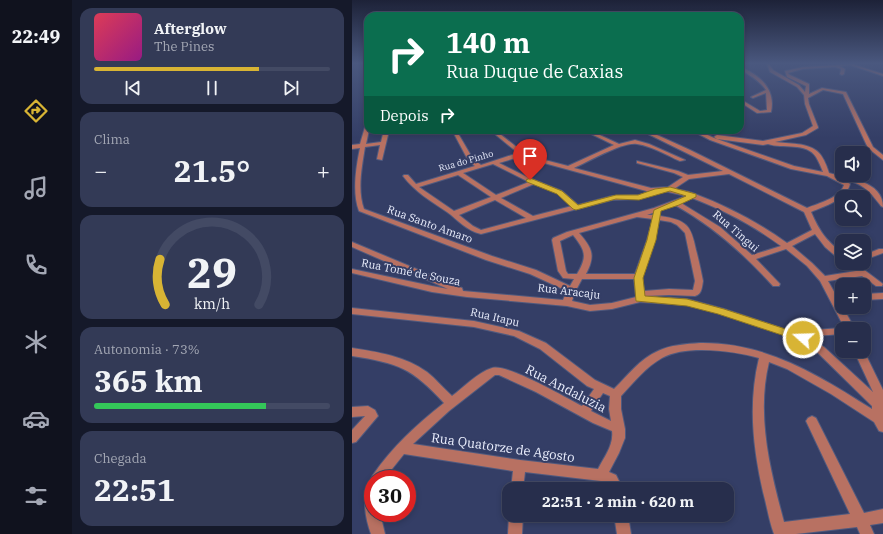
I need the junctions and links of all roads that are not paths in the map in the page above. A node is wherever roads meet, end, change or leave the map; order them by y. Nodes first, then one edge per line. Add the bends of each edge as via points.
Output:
1 (800, 89) edge
2 (808, 89) edge
3 (768, 91) joint
4 (754, 97) dead end
5 (807, 97) junction
6 (744, 103) edge
7 (365, 134) edge
8 (385, 134) dead end
9 (456, 134) edge
10 (497, 134) edge
11 (594, 134) edge
12 (650, 134) edge
13 (703, 134) edge
14 (706, 134) edge
15 (384, 143) junction
16 (763, 143) junction
17 (362, 146) junction
18 (620, 146) junction
19 (352, 147) edge
20 (522, 154) junction
21 (883, 158) edge
22 (380, 159) dead end
23 (682, 160) dead end
24 (639, 162) dead end
25 (495, 163) junction
26 (480, 167) junction
27 (569, 168) junction
28 (730, 172) junction
29 (460, 174) junction
30 (827, 174) junction
31 (406, 176) dead end
32 (354, 177) edge
33 (687, 177) junction
34 (534, 182) junction
35 (415, 186) junction
36 (670, 189) junction
37 (658, 191) junction
38 (693, 195) junction
39 (497, 198) junction
40 (676, 203) junction
41 (883, 205) edge
42 (576, 208) junction
43 (657, 210) junction
44 (806, 211) junction
45 (454, 214) junction
46 (637, 216) junction
47 (657, 218) junction
48 (532, 219) junction
49 (816, 231) junction
50 (575, 233) junction
51 (352, 244) edge
52 (787, 246) junction
53 (835, 251) edge
54 (882, 251) dead end
55 (871, 255) edge
56 (751, 258) junction
57 (858, 270) edge
58 (353, 272) edge
59 (863, 274) junction
60 (581, 277) junction
61 (638, 278) junction
62 (822, 279) junction
63 (776, 284) dead end
64 (879, 284) dead end
65 (571, 290) junction
66 (467, 294) junction
67 (883, 296) edge
68 (640, 297) junction
69 (871, 297) edge
70 (567, 303) junction
71 (352, 311) edge
72 (846, 322) edge
73 (835, 331) edge
74 (803, 338) junction
75 (352, 352) edge
76 (765, 356) junction
77 (862, 358) edge
78 (601, 388) junction
79 (616, 394) junction
80 (451, 403) junction
81 (877, 403) junction
82 (352, 412) edge
83 (584, 412) junction
84 (812, 421) dead end
85 (880, 423) edge
86 (619, 428) junction
87 (352, 438) edge
88 (401, 448) junction
89 (520, 466) junction
90 (383, 470) edge
91 (601, 475) junction
92 (519, 482) edge
93 (613, 482) edge
94 (883, 516) edge
95 (860, 520) junction
96 (374, 522) edge
97 (516, 522) edge
98 (622, 522) edge
99 (780, 532) edge
100 (378, 534) edge
101 (515, 534) edge
102 (624, 534) edge
103 (867, 534) edge

1 - 5 street
2 - 5 street
3 - 4 street
3 - 6 street via 767,112 759,112
5 - 16 street via 807,104 816,124 814,129 797,136
5 - 21 street via 822,89 845,92 872,148
7 - 17 street, Rua Santo Amaro
8 - 15 street
9 - 26 street via 471,160
10 - 20 street
11 - 18 street
12 - 28 street
13 - 30 street via 797,169
14 - 16 street
15 - 17 street
15 - 22 street
16 - 30 street via 809,148 818,155
17 - 19 street
17 - 32 street, Rua Santo Amaro
18 - 23 street via 634,142 644,144
18 - 27 street
20 - 25 street, Rua do Pinho
20 - 27 street
24 - 33 street
25 - 26 street, Rua do Pinho
25 - 34 street
26 - 29 street, Rua do Pinho
27 - 37 street
28 - 33 street
28 - 44 street
29 - 35 street, Rua do Pinho
29 - 39 street
30 - 41 street via 862,183 873,191
30 - 44 street via 847,184 847,187 836,197
31 - 35 street
32 - 65 street, Rua Santo Amaro via 357,203 362,210 533,272
33 - 36 street
34 - 39 street
34 - 42 street via 560,192
35 - 45 street
36 - 37 street
36 - 38 street
37 - 42 street via 644,197 616,197
38 - 40 street
38 - 52 street via 733,212
39 - 45 street
39 - 48 street
40 - 43 street
40 - 56 street, Rua Tingui via 706,220
42 - 48 street
43 - 46 street
43 - 47 street
44 - 49 street
45 - 48 street via 475,230 485,231
46 - 47 street
46 - 50 street
47 - 61 street
47 - 68 street via 678,222 687,228 700,281 695,292 669,292
49 - 52 street
49 - 53 street
50 - 60 street via 585,246 588,257
50 - 60 street via 560,237 556,242 563,274
51 - 66 street
52 - 56 street
52 - 62 street via 808,263
54 - 55 street
56 - 63 street, Rua Tingui
57 - 59 street
58 - 66 street, Rua Tomé de Souza
59 - 62 street
59 - 64 street
60 - 61 street
60 - 65 street
61 - 68 street
62 - 72 street
65 - 70 street
66 - 70 street, Rua Aracaju
67 - 69 street
68 - 70 street, Rua Aracaju via 602,308 580,307
68 - 74 street, Rua Aracaju via 687,302
71 - 78 street, Rua Itapu via 474,324 516,333 544,346
73 - 74 street via 813,333
74 - 81 street, Rua Aracaju via 821,350
75 - 80 street via 406,365 418,371
76 - 79 street via 723,346 679,349 658,355
76 - 85 street via 808,375
76 - 99 street via 760,371 758,410 762,454
77 - 81 street via 878,391
78 - 79 street, Rua Itapu
78 - 83 street
79 - 86 street via 615,409
80 - 83 street, Rua Andaluzia via 491,372 500,371
80 - 88 street
81 - 85 street
82 - 87 street via 368,412 372,416
83 - 86 street, Rua Andaluzia
84 - 95 street
86 - 91 street via 618,443
88 - 89 street, Rua Quatorze de Agosto
88 - 90 street
89 - 91 street, Rua Quatorze de Agosto
89 - 92 street
91 - 93 street via 612,479
94 - 95 street
95 - 99 street
95 - 103 street
96 - 100 street
97 - 101 street
98 - 102 street

